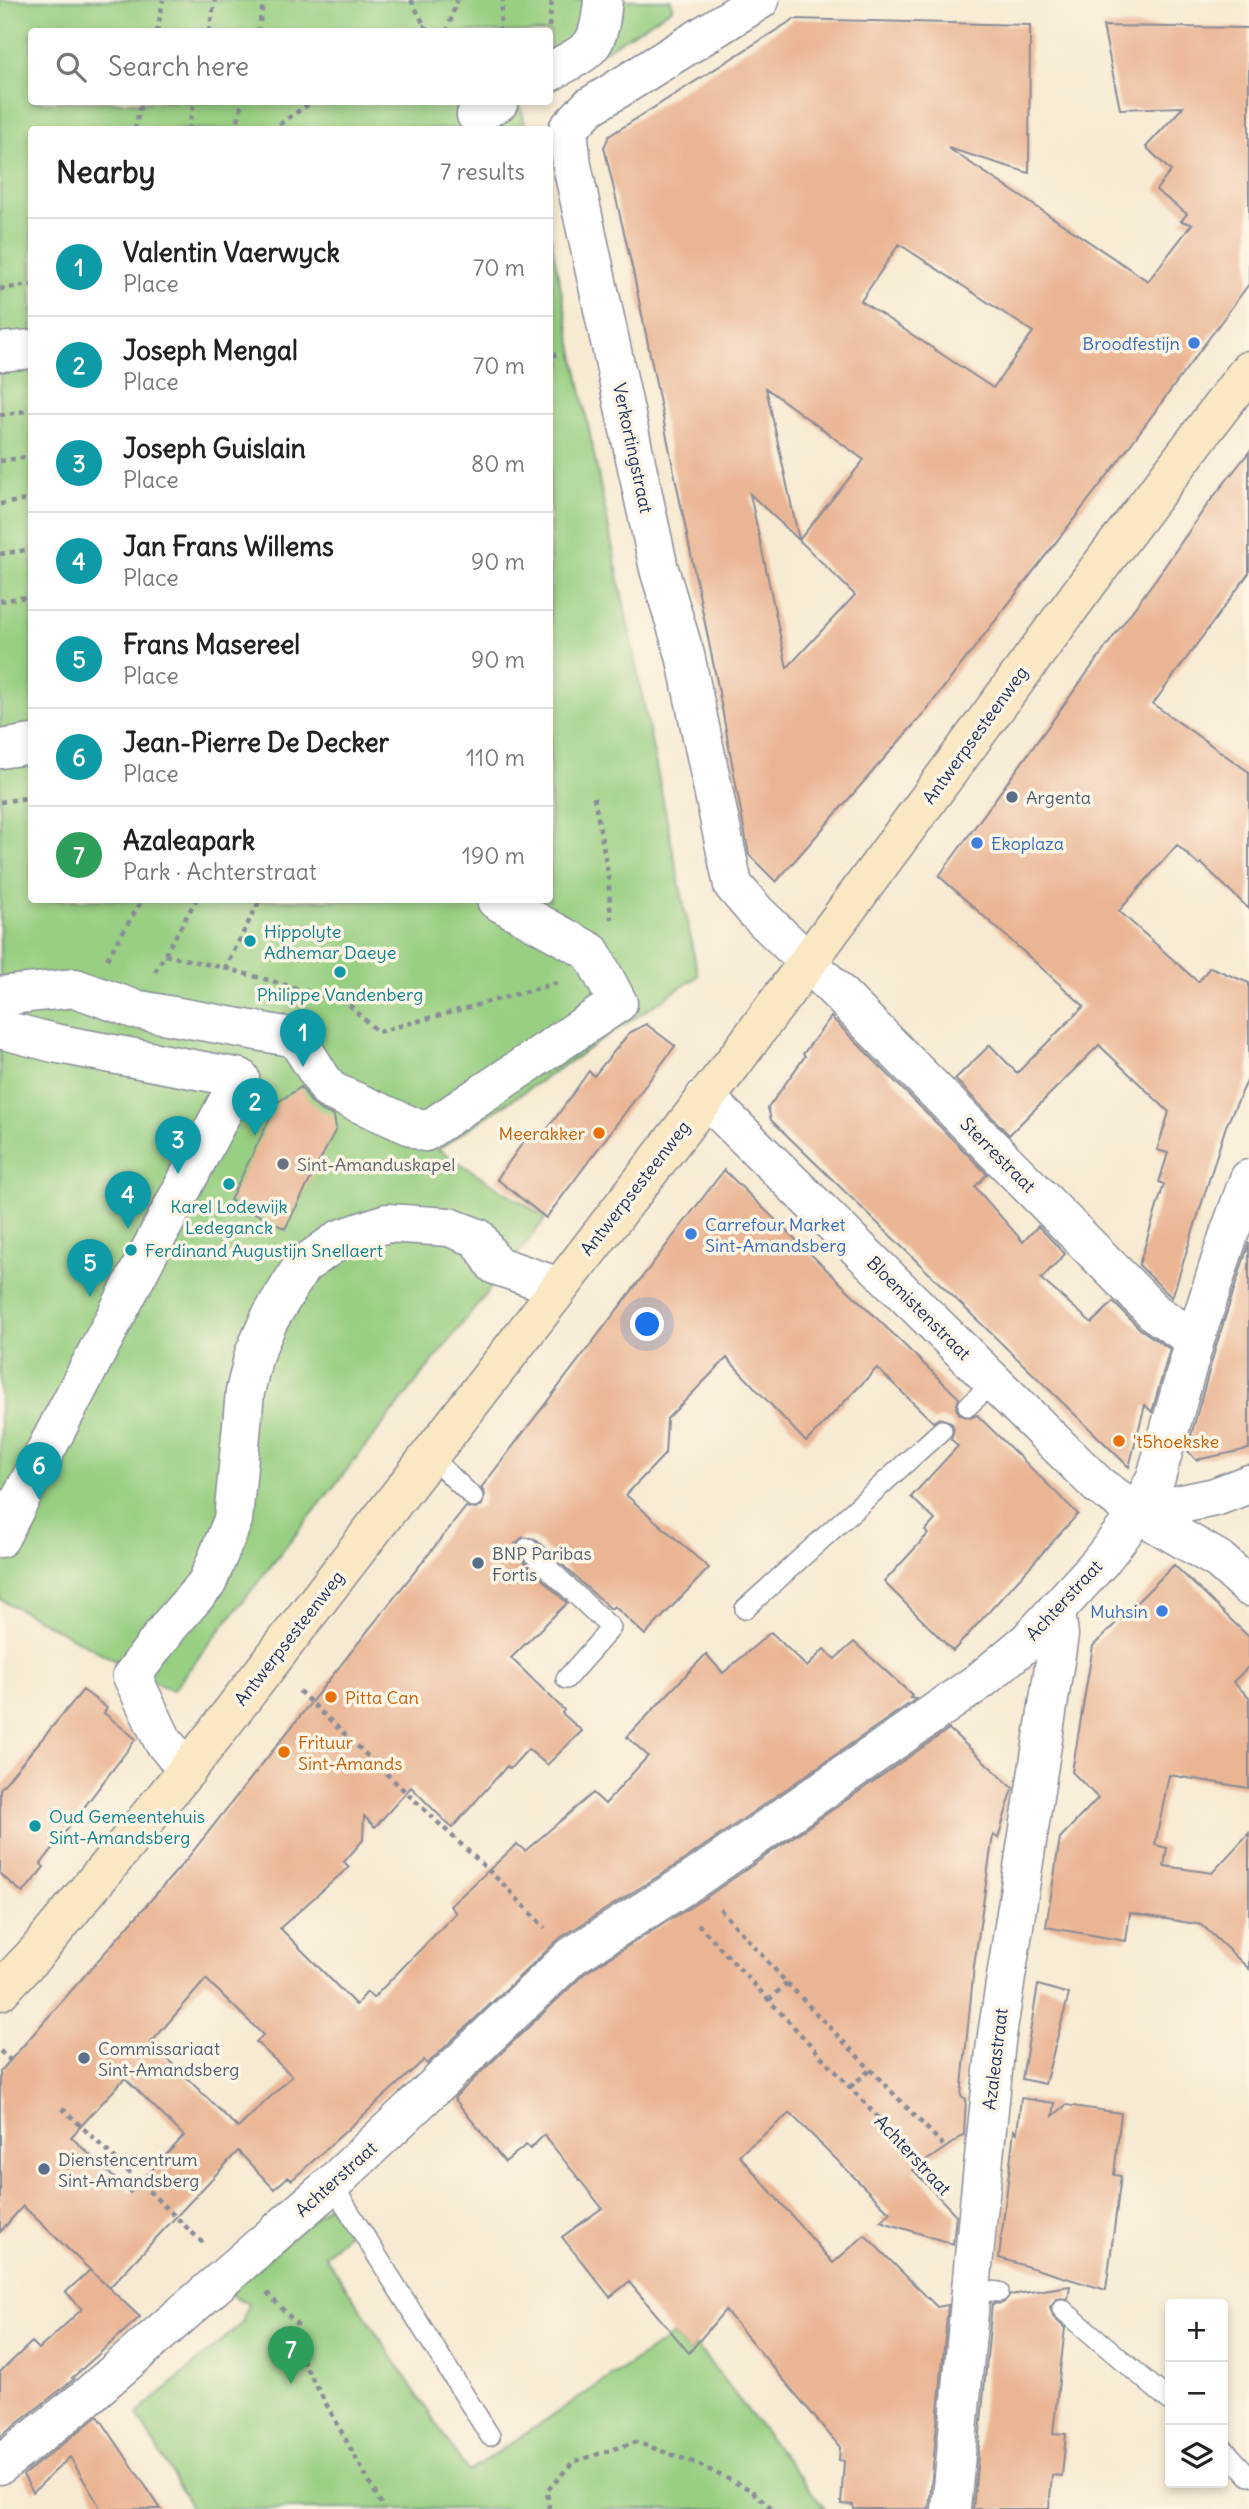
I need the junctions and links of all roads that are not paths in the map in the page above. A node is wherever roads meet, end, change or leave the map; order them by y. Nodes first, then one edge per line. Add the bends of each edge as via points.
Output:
1 (603, 0) edge
2 (760, 0) edge
3 (553, 70) edge
4 (559, 134) edge
5 (28, 349) edge
6 (0, 352) edge
7 (1249, 370) edge
8 (28, 745) edge
9 (0, 749) edge
10 (501, 903) edge
11 (808, 962) junction
12 (75, 988) junction
13 (0, 996) edge
14 (0, 1029) edge
15 (54, 1043) junction
16 (705, 1097) junction
17 (1249, 1179) edge
18 (559, 1287) junction
19 (1195, 1340) junction
20 (942, 1430) dead end
21 (429, 1455) junction
22 (1249, 1484) edge
23 (473, 1497) dead end
24 (1138, 1513) junction
25 (0, 1538) edge
26 (527, 1548) dead end
27 (1249, 1587) edge
28 (745, 1609) dead end
29 (1056, 1611) junction
30 (566, 1679) dead end
31 (187, 1770) junction
32 (0, 1991) edge
33 (332, 2184) junction
34 (1062, 2309) dead end
35 (1165, 2398) edge
36 (490, 2436) dead end
37 (1228, 2453) edge
38 (0, 2465) edge
39 (1249, 2476) edge
40 (951, 2509) edge

1 - 3 street via 594,44
2 - 4 street, Verkortingstraat via 589,107
4 - 11 street, Verkortingstraat via 572,165 733,885
5 - 6 street
7 - 11 main road, Antwerpsesteenweg
8 - 9 street
10 - 12 street via 591,953 618,1003 425,1132 329,1090 296,1038 134,1009
11 - 16 main road, Antwerpsesteenweg
11 - 19 street, Sterrestraat via 1155,1313
12 - 13 street
12 - 15 street
14 - 15 street
15 - 25 street via 240,1078
16 - 18 main road, Antwerpsesteenweg
16 - 24 street, Bloemistenstraat via 981,1394
17 - 19 street, Achterstraat
18 - 21 main road, Antwerpsesteenweg
18 - 31 street via 495,1265 478,1238 449,1227 387,1223 340,1239 302,1266 254,1354 245,1392 233,1520 207,1583 132,1676 163,1741
19 - 24 street, Achterstraat via 1156,1477
20 - 28 lane
21 - 23 lane
21 - 31 main road, Antwerpsesteenweg
22 - 24 street via 1216,1497
24 - 27 street, Bloemistenstraat via 1219,1560
24 - 29 street, Achterstraat
26 - 30 lane via 611,1629
29 - 33 street, Achterstraat via 980,1681 682,1888 572,1956
29 - 40 street, Azaleastraat via 1059,1635 996,2042 976,2224 985,2290
31 - 32 main road, Antwerpsesteenweg via 30,1961
33 - 36 lane
33 - 38 street, Achterstraat via 82,2401
34 - 35 lane
37 - 39 lane

